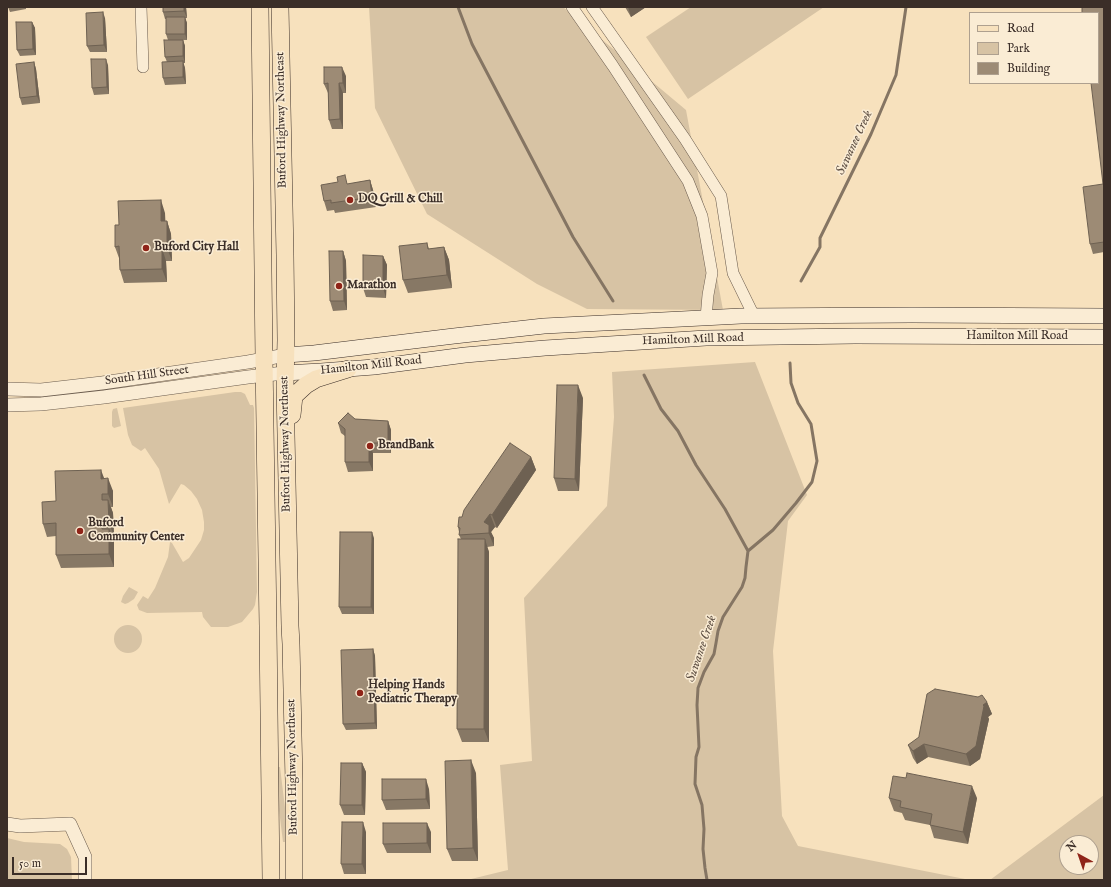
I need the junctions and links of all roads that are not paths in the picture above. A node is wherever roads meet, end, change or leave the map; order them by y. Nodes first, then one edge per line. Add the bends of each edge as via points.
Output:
1 (141, 7) edge
2 (260, 7) edge
3 (280, 7) edge
4 (572, 7) edge
5 (592, 7) edge
6 (143, 67) dead end
7 (754, 316) junction
8 (1104, 316) edge
9 (706, 318) junction
10 (1104, 337) edge
11 (286, 355) junction
12 (264, 367) junction
13 (348, 369) junction
14 (284, 372) junction
15 (7, 389) edge
16 (7, 405) edge
17 (287, 455) junction
18 (7, 824) edge
19 (85, 880) edge
20 (271, 880) edge
21 (294, 880) edge

1 - 6 street
2 - 12 main road, Buford Highway Northeast
3 - 11 main road, Buford Highway Northeast
4 - 9 street via 688,181 702,216 712,273
5 - 7 street via 685,139 721,196 733,273
7 - 8 main road, Hamilton Mill Road
7 - 9 main road, Hamilton Mill Road
9 - 11 main road, Hamilton Mill Road via 544,326
10 - 13 main road, Hamilton Mill Road via 706,338 465,355
11 - 12 street, South Hill Street
11 - 14 main road, Buford Highway Northeast
12 - 14 street, South Hill Street
12 - 15 street, South Hill Street via 41,390
12 - 16 street, South Hill Street via 248,376 104,397
12 - 20 main road, Buford Highway Northeast
13 - 14 main road, Hamilton Mill Road
13 - 17 main road via 316,379 294,396
14 - 17 main road, Buford Highway Northeast
17 - 21 main road, Buford Highway Northeast
18 - 19 street via 70,824 85,857

